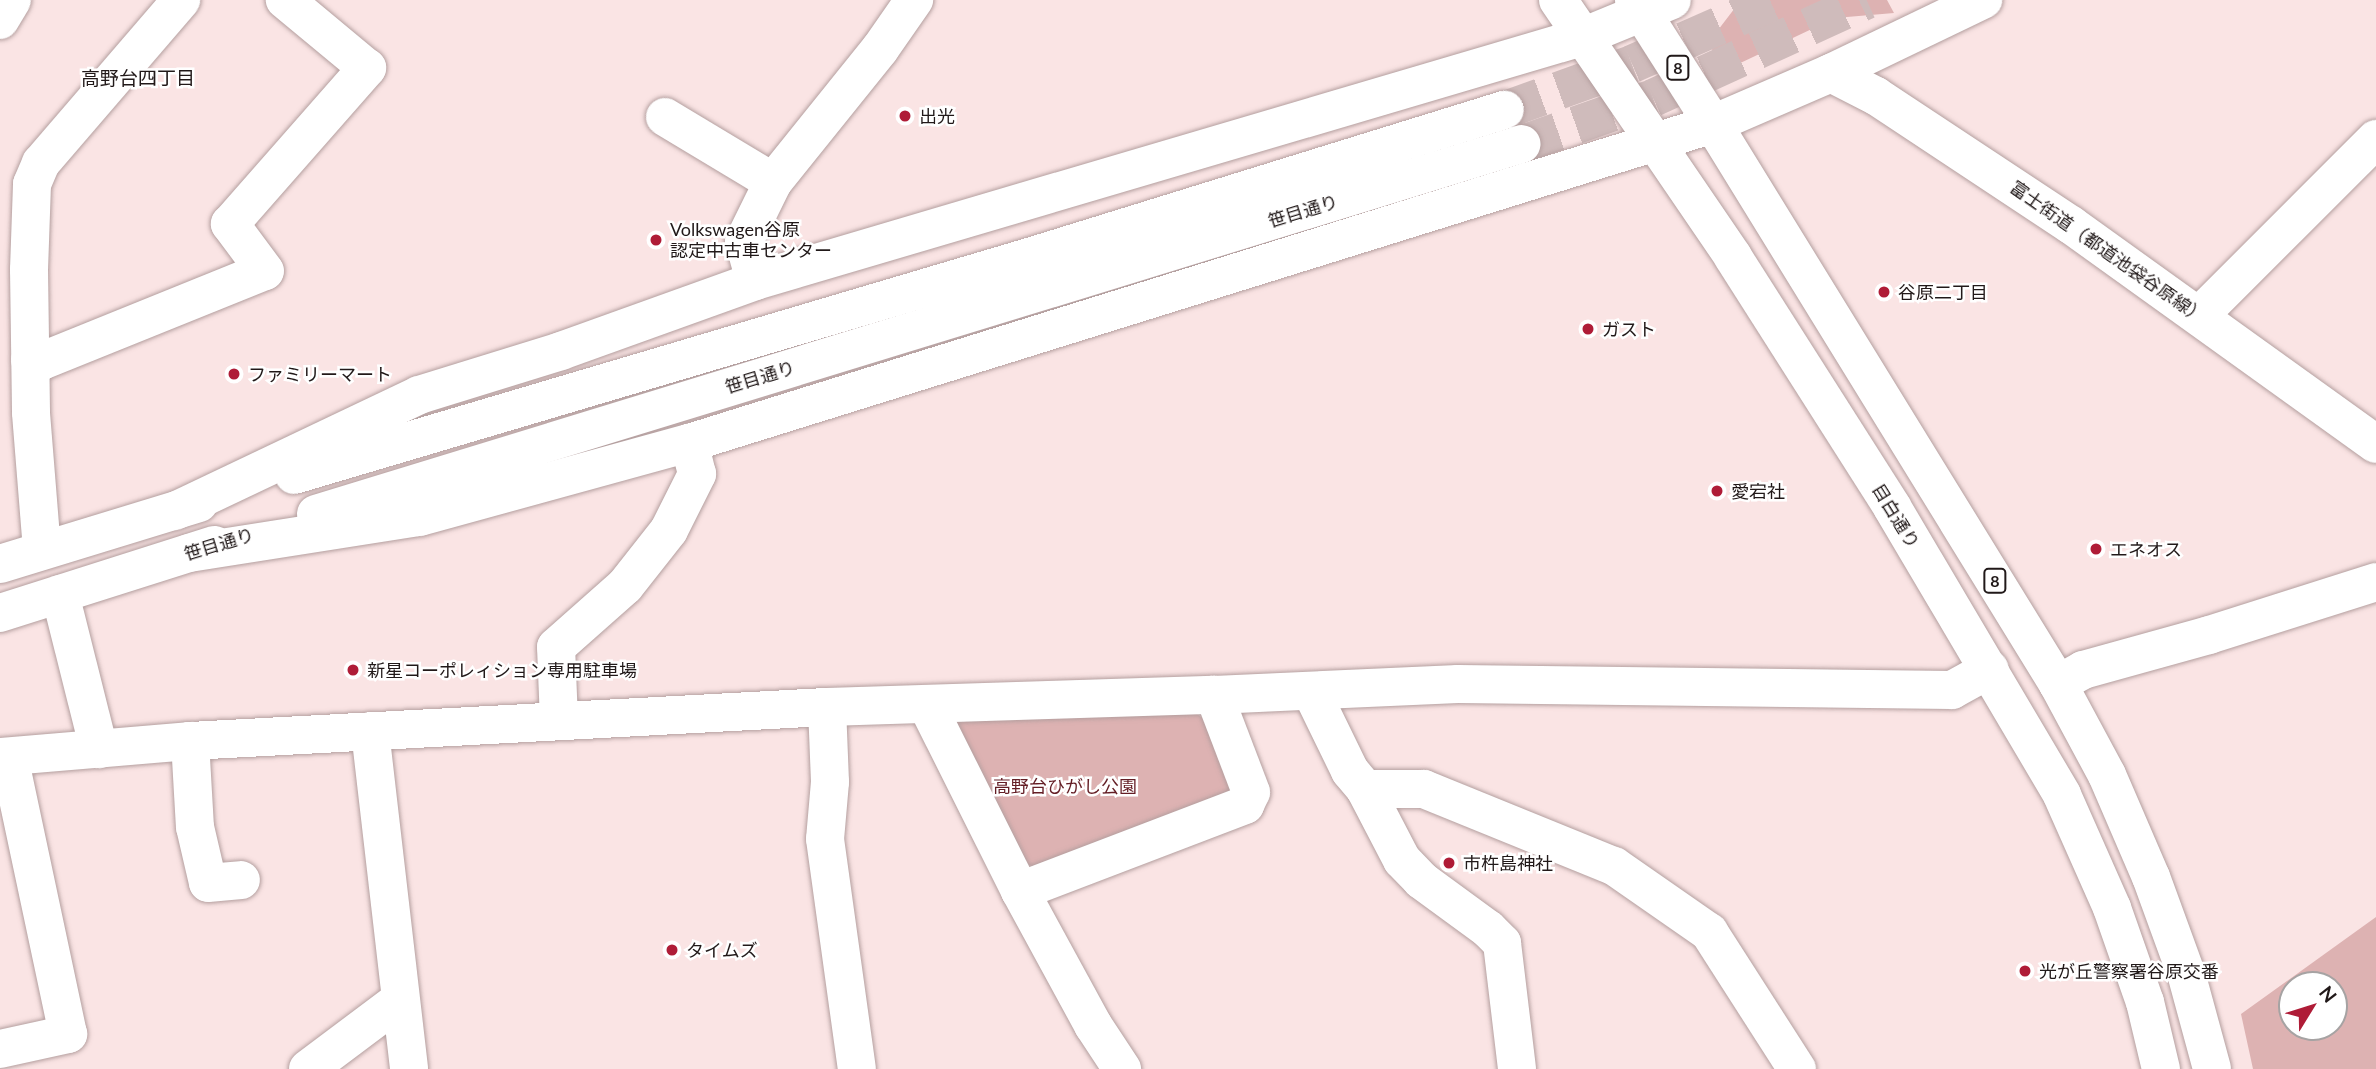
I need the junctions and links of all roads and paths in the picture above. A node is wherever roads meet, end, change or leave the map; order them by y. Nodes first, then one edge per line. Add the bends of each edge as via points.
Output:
1 (12, 0) edge
2 (181, 0) edge
3 (285, 0) edge
4 (914, 0) edge
5 (1558, 0) edge
6 (1983, 0) edge
7 (1649, 4) edge
8 (0, 20) edge
9 (1582, 37) junction
10 (1831, 73) junction
11 (1505, 110) tunnel mouth
12 (665, 117) dead end
13 (1713, 124) junction
14 (2376, 139) edge
15 (1655, 143) junction
16 (1522, 144) tunnel mouth
17 (773, 182) junction
18 (15, 266) edge
19 (755, 281) junction
20 (2200, 315) junction
21 (30, 360) junction
22 (16, 408) edge
23 (690, 443) junction
24 (2376, 444) edge
25 (175, 511) junction
26 (41, 550) junction
27 (189, 553) junction
28 (0, 564) edge
29 (2376, 582) edge
30 (60, 594) junction
31 (0, 613) edge
32 (1990, 669) junction
33 (2058, 684) junction
34 (1311, 691) junction
35 (1214, 695) junction
36 (927, 705) junction
37 (827, 707) junction
38 (559, 721) junction
39 (370, 731) junction
40 (190, 741) junction
41 (99, 749) junction
42 (4, 757) edge
43 (1365, 789) junction
44 (241, 880) dead end
45 (1020, 891) junction
46 (400, 1000) junction
47 (0, 1049) edge
48 (308, 1069) edge
49 (409, 1069) edge
50 (857, 1069) edge
51 (1122, 1069) edge
52 (1517, 1069) edge
53 (1797, 1069) edge
54 (2161, 1069) edge
55 (2212, 1069) edge

1 - 8 main road
2 - 18 main road via 41,163 32,184
3 - 21 main road via 366,68 229,223 265,271 42,361
4 - 17 main road
5 - 9 main road, 目白通り
6 - 10 main road
7 - 9 main road
7 - 13 main road, 8
9 - 15 main road, 目白通り
9 - 19 main road
10 - 13 main road
10 - 20 main road, 富士街道（都道池袋谷原線） via 1877,96
11 - 25 main road, 笹目通り
12 - 17 main road
13 - 15 main road
13 - 33 main road, 8
14 - 20 main road
15 - 23 main road
15 - 32 main road, 目白通り via 1758,296
16 - 27 main road, 笹目通り
17 - 19 main road via 744,241
18 - 21 main road
19 - 25 main road via 561,351 419,395
20 - 24 main road, 富士街道（都道池袋谷原線）
21 - 22 main road
22 - 26 main road
23 - 27 main road via 420,517
23 - 38 main road via 696,474 669,530 625,586 556,647
25 - 26 main road, 笹目通り
26 - 28 main road, 笹目通り
27 - 30 main road, 笹目通り
29 - 33 main road via 2083,670
30 - 31 main road, 笹目通り
30 - 41 main road
32 - 34 main road via 1952,690 1458,684
32 - 54 main road, 目白通り via 2062,794 2112,908
33 - 55 main road, 8 via 2107,775 2151,877 2186,973
34 - 35 main road
34 - 43 main road via 1350,771
35 - 36 main road
35 - 45 main road via 1251,792 1245,805
36 - 37 main road
36 - 45 main road
37 - 38 main road
37 - 50 main road via 830,782 825,839
38 - 39 main road
39 - 40 main road
39 - 46 main road
40 - 41 main road
40 - 44 main road via 195,827 208,883
41 - 42 main road
42 - 47 main road via 68,1034
43 - 52 main road via 1402,860 1502,943
43 - 53 main road via 1424,789 1614,866 1709,932
45 - 51 main road
46 - 48 main road
46 - 49 main road

